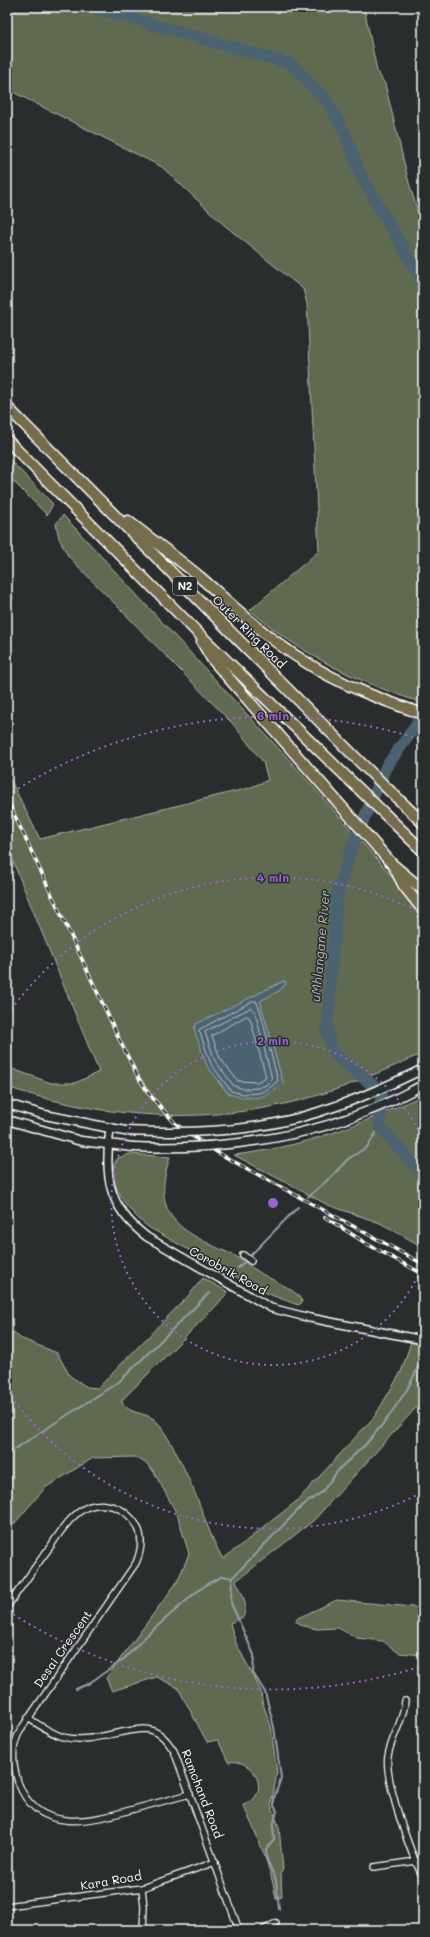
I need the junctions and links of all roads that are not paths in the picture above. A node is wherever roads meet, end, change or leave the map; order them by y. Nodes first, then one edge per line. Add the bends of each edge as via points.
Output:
1 (7, 407) edge
2 (7, 440) edge
3 (93, 494) junction
4 (198, 633) junction
5 (423, 714) edge
6 (420, 821) edge
7 (423, 851) edge
8 (389, 860) junction
9 (423, 890) edge
10 (423, 910) edge
11 (423, 1069) edge
12 (423, 1085) edge
13 (7, 1104) edge
14 (7, 1120) edge
15 (110, 1128) junction
16 (108, 1145) junction
17 (243, 1255) dead end
18 (251, 1261) dead end
19 (423, 1340) edge
20 (7, 1607) edge
21 (405, 1701) dead end
22 (28, 1718) junction
23 (190, 1794) junction
24 (423, 1860) edge
25 (215, 1862) junction
26 (415, 1862) junction
27 (374, 1867) dead end
28 (423, 1877) edge
29 (142, 1888) junction
30 (7, 1906) edge
31 (276, 1923) dead end
32 (143, 1930) edge
33 (239, 1930) edge
34 (263, 1930) edge

1 - 3 highway, Outer Ring Road / N2
2 - 4 highway, N2
3 - 5 highway via 198,576 285,649 331,677 390,703
3 - 6 highway, Outer Ring Road / N2
4 - 7 highway, N2
4 - 8 highway via 212,658
8 - 9 highway
8 - 10 highway via 404,886
11 - 15 main road, bridge via 333,1108 255,1127 202,1132 125,1131
12 - 16 main road, bridge via 368,1111 273,1139 200,1147
13 - 15 main road via 45,1115
14 - 16 main road via 55,1134
15 - 16 street, Corobrik Road
16 - 19 street, Corobrik Road via 106,1168 113,1197 132,1225 147,1237 271,1308 304,1317
17 - 18 street
20 - 22 street, Desai Crescent via 79,1511 93,1505 106,1504 121,1510 134,1521 142,1542 136,1563
21 - 26 street via 405,1712 389,1751 388,1763 392,1786
22 - 23 street, Ramchand Road via 53,1733 73,1739 133,1729 156,1731 174,1751
22 - 23 street, Desai Crescent via 15,1740 14,1767 27,1798 48,1815 72,1822 97,1820
23 - 25 street, Ramchand Road
24 - 26 street
25 - 29 street, Kara Road
25 - 33 street, Ramchand Road
26 - 27 street
26 - 28 street
29 - 30 street, Kara Road
29 - 32 street
31 - 34 street

